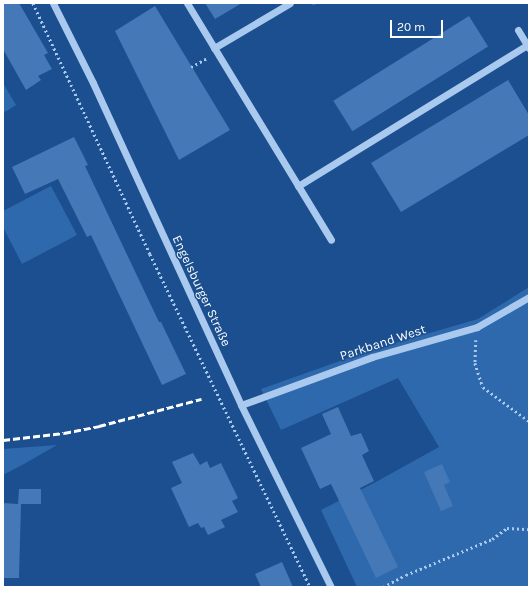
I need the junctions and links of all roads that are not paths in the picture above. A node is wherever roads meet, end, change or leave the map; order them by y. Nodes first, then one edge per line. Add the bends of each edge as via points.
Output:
1 (53, 3) edge
2 (187, 3) edge
3 (290, 3) edge
4 (518, 30) dead end
5 (529, 46) edge
6 (215, 50) junction
7 (298, 186) junction
8 (331, 240) dead end
9 (529, 297) edge
10 (241, 405) junction
11 (331, 587) edge

1 - 10 street, Engelsburger Straße via 93,83
2 - 6 street
3 - 6 street
4 - 5 street
5 - 7 street
6 - 7 street
7 - 8 street
9 - 10 street, Parkband West via 477,327 372,357
10 - 11 street, Engelsburger Straße

